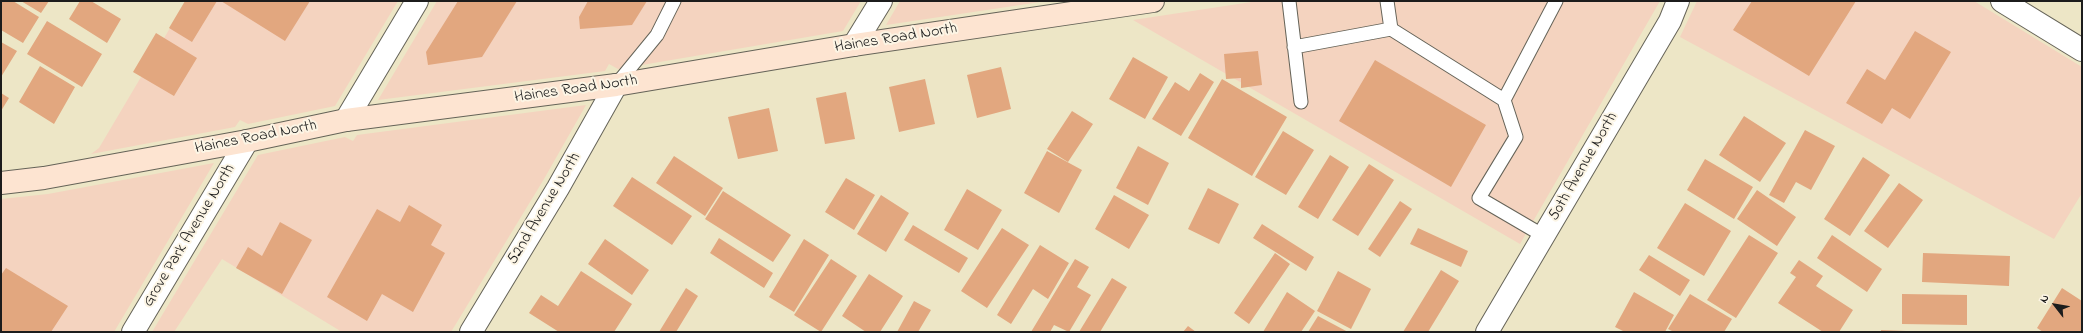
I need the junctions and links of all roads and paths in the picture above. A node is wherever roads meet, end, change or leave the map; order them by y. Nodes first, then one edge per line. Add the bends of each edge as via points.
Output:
1 (417, 1) edge
2 (674, 1) edge
3 (881, 1) edge
4 (1153, 1) edge
5 (1289, 1) edge
6 (1386, 1) edge
7 (1556, 1) edge
8 (1678, 1) edge
9 (2002, 1) edge
10 (1097, 5) edge
11 (1391, 29) junction
12 (854, 46) junction
13 (1294, 47) junction
14 (2082, 50) edge
15 (616, 85) junction
16 (1504, 100) junction
17 (1301, 102) dead end
18 (346, 120) junction
19 (247, 141) junction
20 (1, 183) edge
21 (1544, 236) junction
22 (133, 332) edge
23 (471, 332) edge
24 (1487, 332) edge

1 - 18 street
2 - 15 lane via 657,35
3 - 12 street
4 - 10 street, Haines Road North
5 - 13 lane
6 - 11 lane
7 - 16 lane
8 - 21 street, 50th Avenue North via 1670,21
9 - 14 street
10 - 12 street, Haines Road North
11 - 13 lane
11 - 16 lane
12 - 15 street, Haines Road North
13 - 17 lane
15 - 18 street, Haines Road North
15 - 23 street, 52nd Avenue North via 558,188
16 - 21 lane via 1516,137 1479,198
18 - 19 street, Haines Road North
19 - 20 street, Haines Road North via 44,178
19 - 22 street, Grove Park Avenue North
21 - 24 street, 50th Avenue North

